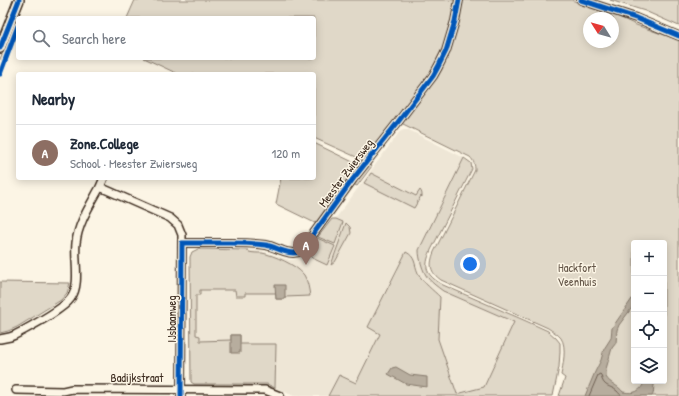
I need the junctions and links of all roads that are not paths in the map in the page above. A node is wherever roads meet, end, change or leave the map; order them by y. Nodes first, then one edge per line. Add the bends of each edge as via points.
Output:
1 (19, 0) edge
2 (459, 0) edge
3 (581, 0) edge
4 (679, 36) edge
5 (0, 48) edge
6 (103, 180) edge
7 (100, 187) junction
8 (182, 243) junction
9 (0, 339) edge
10 (16, 390) dead end
11 (181, 393) edge
12 (280, 396) edge

1 - 5 street
2 - 8 street, Meester Zwiersweg via 448,44 433,76 352,179 301,251 286,252 254,243
3 - 4 street via 636,18
6 - 7 street
7 - 8 street, IJsbaanweg via 170,218 178,225
7 - 9 street via 78,235 76,288 71,299 15,335
8 - 11 street, IJsbaanweg
10 - 11 street, Badijkstraat via 72,389
11 - 12 street, Badijkstraat via 265,390

